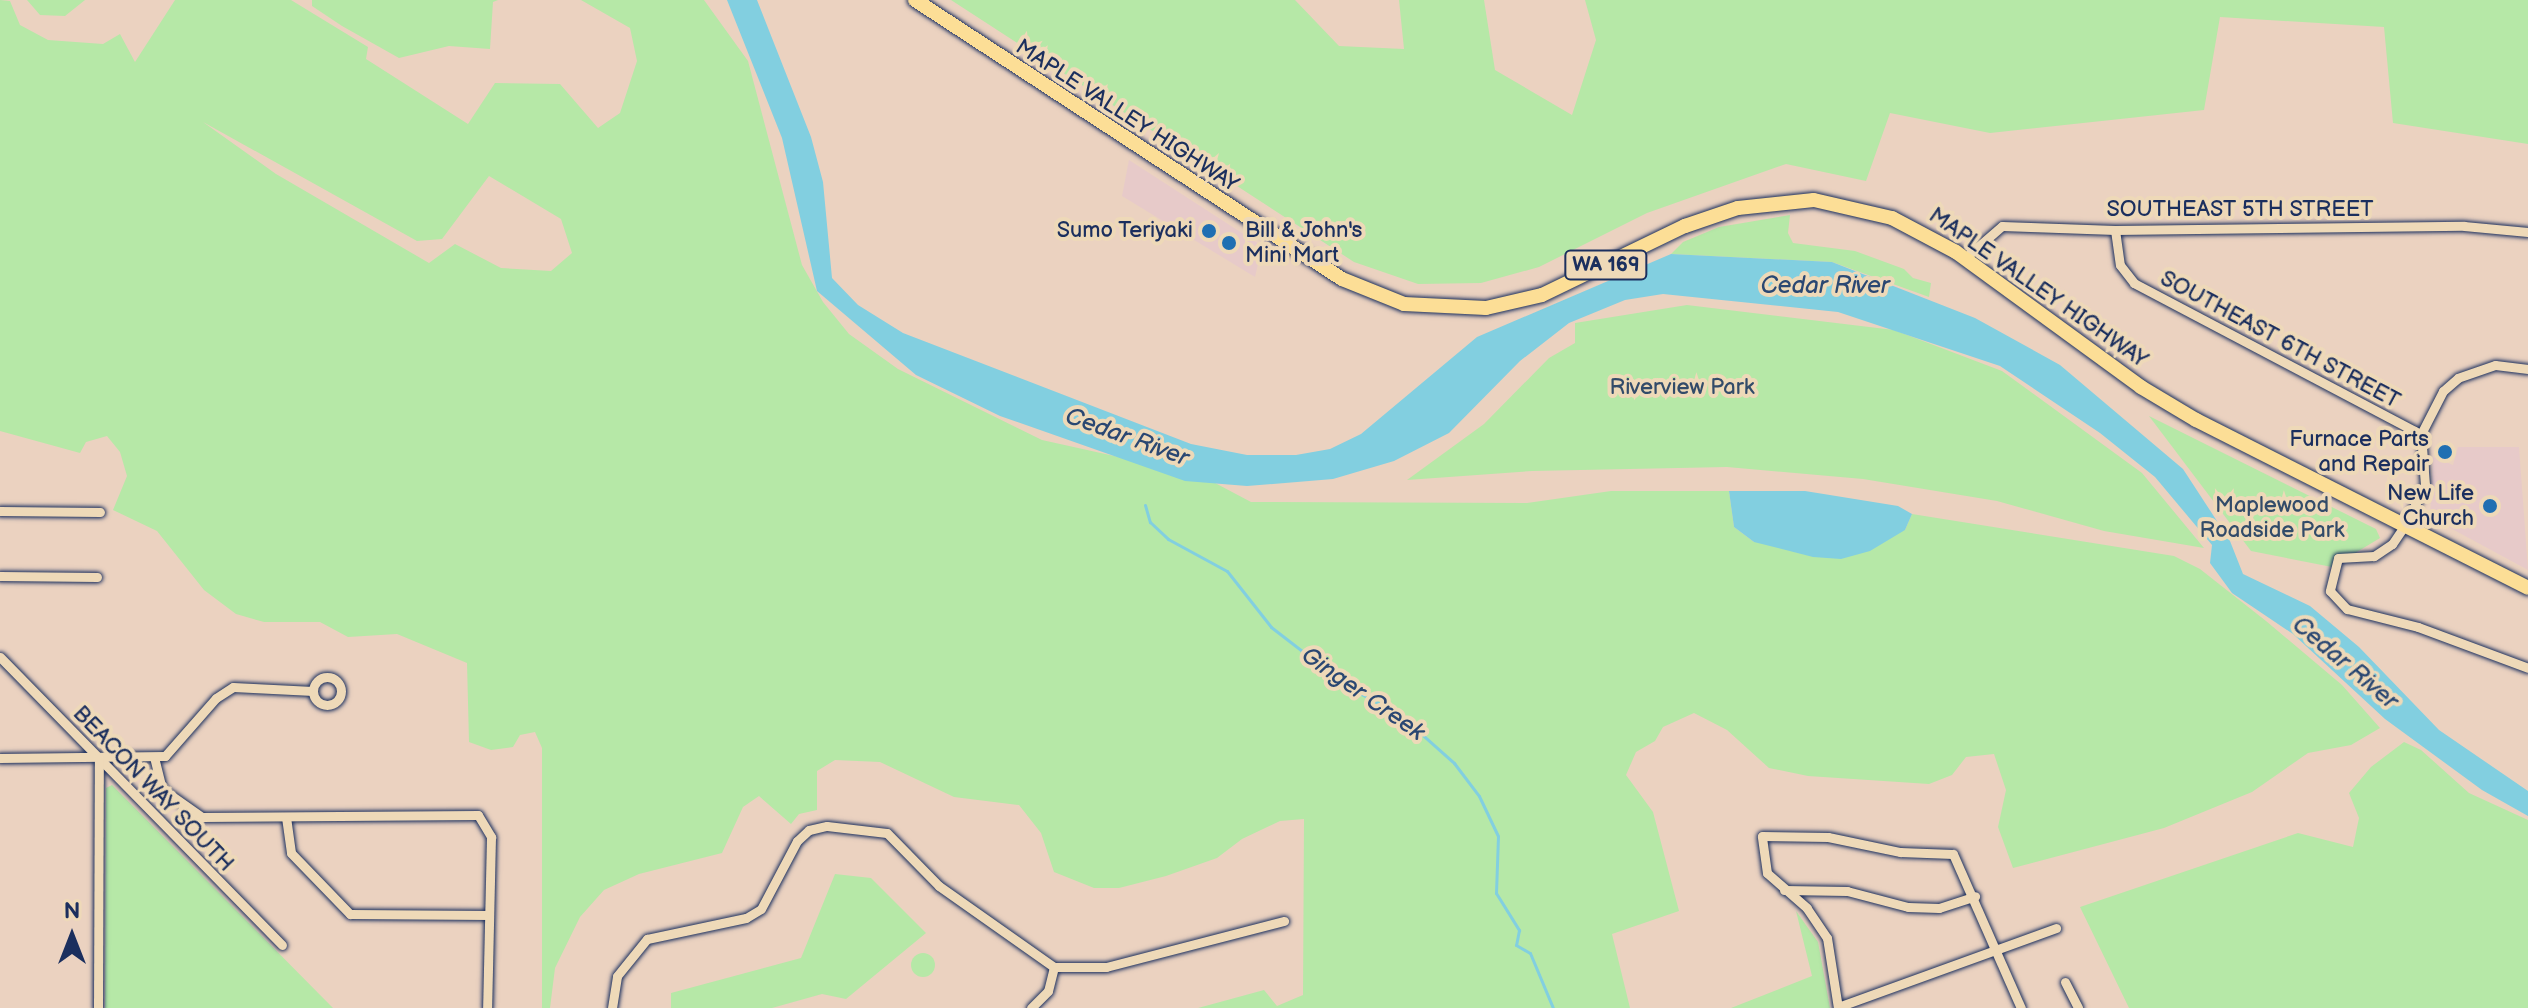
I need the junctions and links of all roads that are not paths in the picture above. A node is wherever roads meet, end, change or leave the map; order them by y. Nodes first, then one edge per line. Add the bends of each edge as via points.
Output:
1 (915, 0) edge
2 (2115, 230) junction
3 (2528, 232) edge
4 (1965, 258) junction
5 (2528, 369) edge
6 (2421, 434) junction
7 (0, 511) edge
8 (100, 512) dead end
9 (2405, 525) junction
10 (0, 576) edge
11 (97, 577) dead end
12 (2528, 588) edge
13 (0, 657) edge
14 (2528, 668) edge
15 (313, 691) dead end
16 (154, 757) junction
17 (0, 758) edge
18 (99, 758) junction
19 (286, 817) junction
20 (1784, 890) junction
21 (1975, 896) junction
22 (489, 915) junction
23 (1284, 921) dead end
24 (2056, 928) dead end
25 (282, 945) dead end
26 (1997, 950) junction
27 (1054, 967) junction
28 (2065, 982) dead end
29 (2076, 1007) edge
30 (98, 1008) edge
31 (487, 1008) edge
32 (612, 1008) edge
33 (1031, 1008) edge
34 (1838, 1008) edge
35 (2021, 1008) edge

1 - 4 main road, MAPLE VALLEY HIGHWAY / WA 169 via 1342,279 1404,304 1456,310 1521,301 1713,215 1780,201 1860,208 1907,224
2 - 3 street, SOUTHEAST 5TH STREET via 2464,226
2 - 4 street, SOUTHEAST 5TH STREET via 2002,226
2 - 6 street, SOUTHEAST 6TH STREET via 2120,265 2134,283
4 - 9 main road, MAPLE VALLEY HIGHWAY / WA 169 via 2141,387
5 - 6 street, SOUTHEAST 6TH STREET via 2495,365 2458,378 2434,402
6 - 9 street via 2425,485
7 - 8 street
9 - 12 main road, MAPLE VALLEY HIGHWAY / WA 169
9 - 14 street via 2392,544 2374,556 2338,558 2330,591 2336,602
10 - 11 street
13 - 18 street, BEACON WAY SOUTH
15 - 16 street via 233,687 216,698 174,751
16 - 18 street
16 - 19 street via 162,789 191,814
17 - 18 street
18 - 25 street, BEACON WAY SOUTH
18 - 30 street
19 - 22 street via 291,853 350,914
19 - 22 street via 470,814 484,820 491,837
20 - 21 street via 1837,889 1923,908
20 - 21 street via 1767,873 1762,836 1814,836 1900,852 1949,853 1961,863
20 - 34 street via 1807,908 1827,938
21 - 26 street
22 - 31 street
23 - 27 street via 1106,967
24 - 26 street
26 - 34 street
26 - 35 street
27 - 32 street via 939,886 887,833 827,826 809,830 797,841 761,909 746,918 647,939 617,976
27 - 33 street via 1048,991
28 - 29 street

